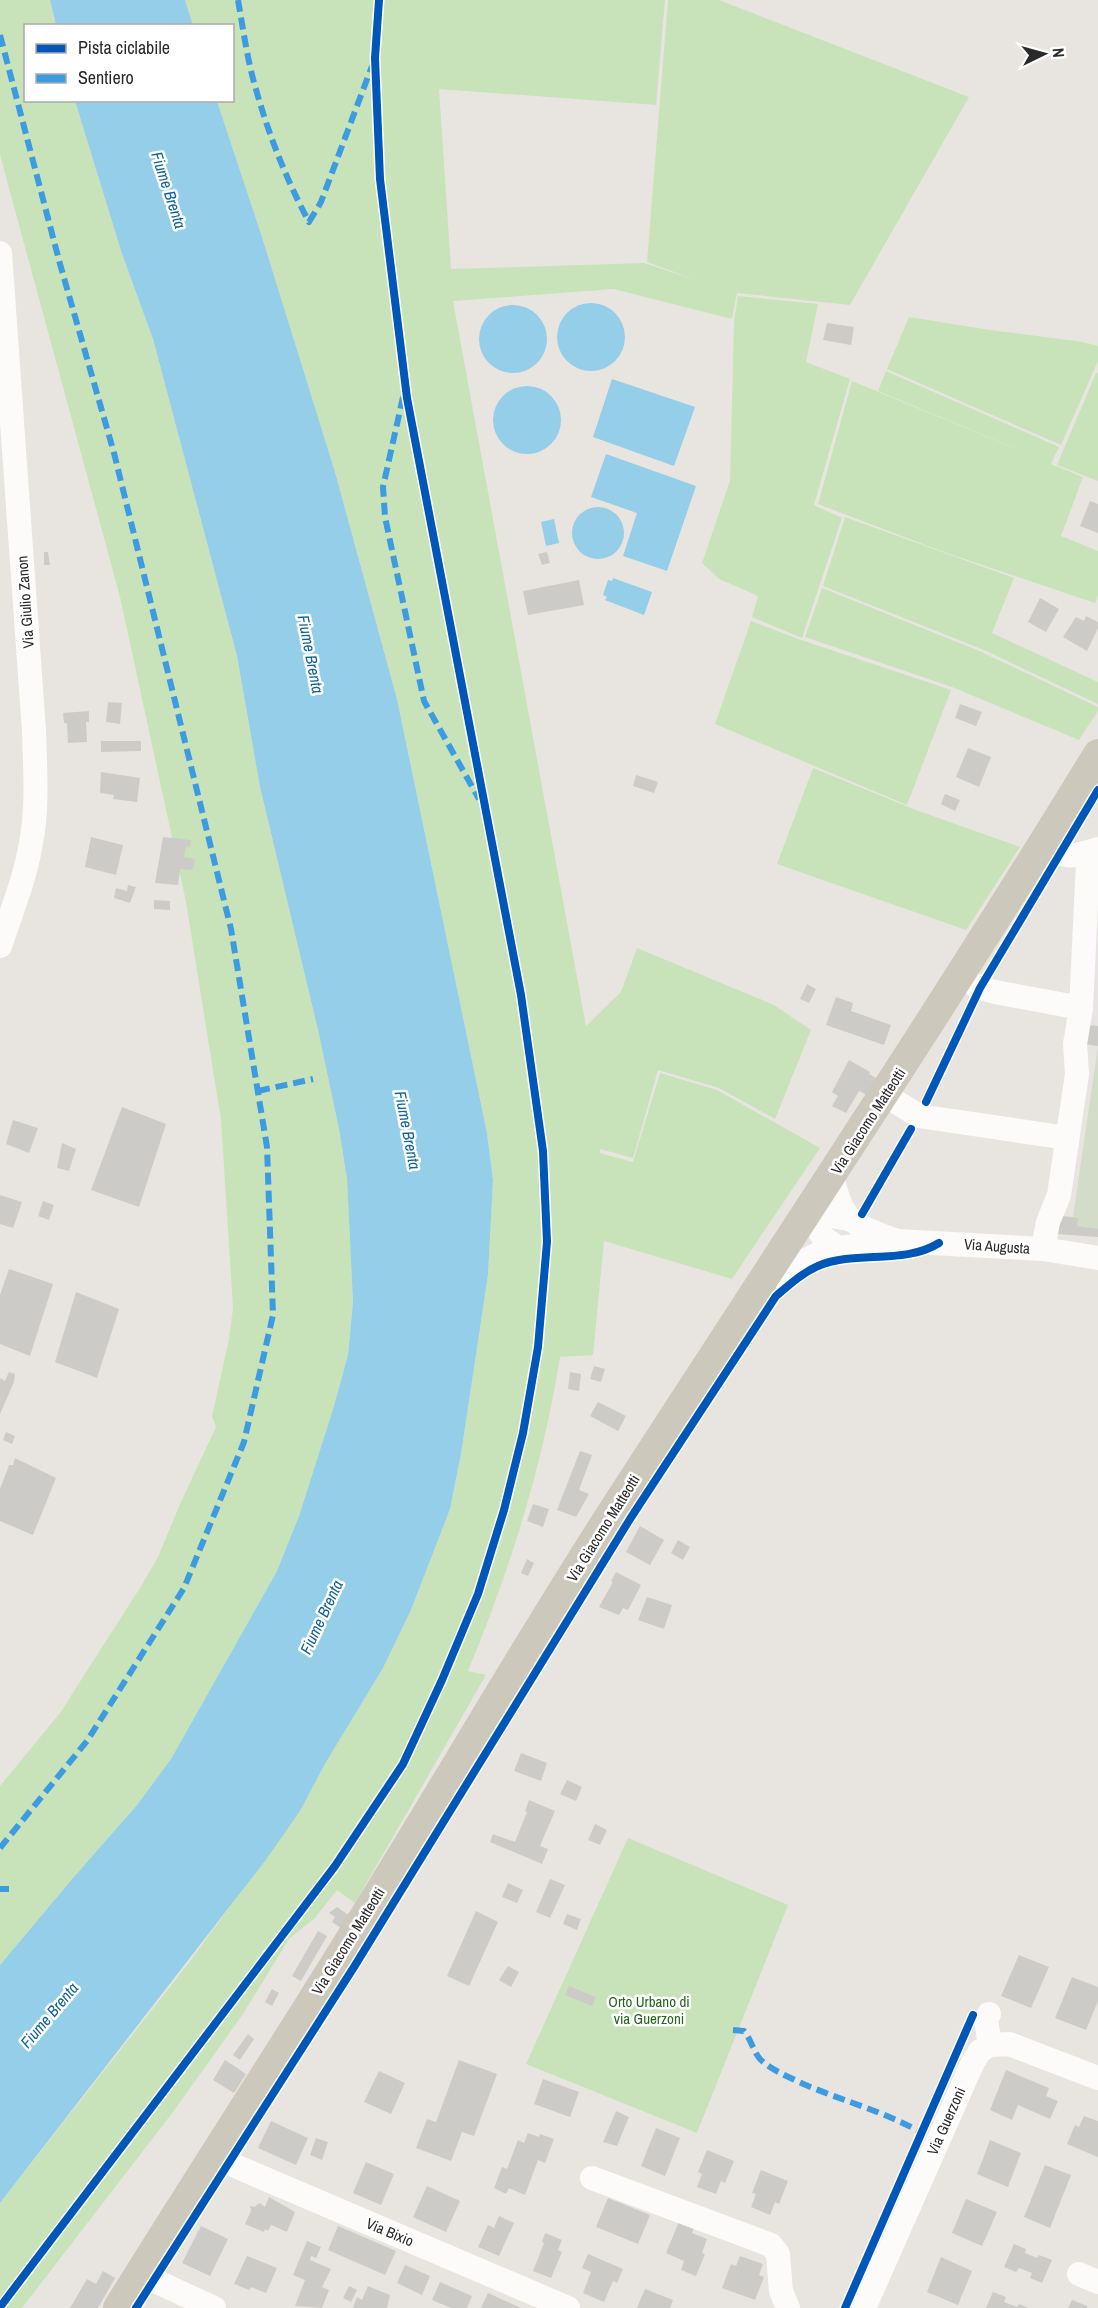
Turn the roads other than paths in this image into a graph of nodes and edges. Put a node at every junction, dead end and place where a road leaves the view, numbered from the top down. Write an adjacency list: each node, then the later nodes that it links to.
1 (0, 253): 2 (street, Via Giulio Zanon)
2 (4, 379): 6 (street, Via Giulio Zanon)
3 (1098, 754): 4 (main road, Via Giacomo Matteotti)
4 (1043, 844): 5 (street); 7 (main road, Via Giacomo Matteotti)
5 (1091, 851): 8 (street)
6 (0, 946)
7 (960, 976): 8 (street); 9 (main road, Via Giacomo Matteotti)
8 (1081, 1008): 10 (street)
9 (885, 1095): 10 (street); 11 (main road, Via Giacomo Matteotti)
10 (1067, 1138): 16 (street)
11 (832, 1176): 12 (main road, Via Giacomo Matteotti); 13 (street)
12 (807, 1214): 13 (street, Via Augusta); 15 (street); 18 (main road, Via Giacomo Matteotti)
13 (848, 1219): 14 (street, Via Augusta)
14 (896, 1240): 15 (street, Via Augusta); 16 (street, Via Augusta)
15 (838, 1248): 18 (street, Via Augusta)
16 (1043, 1249): 17 (street, Via Augusta)
17 (1098, 1258)
18 (764, 1281): 22 (main road, Via Giacomo Matteotti)
19 (989, 2014): 20 (street)
20 (990, 2045): 21 (street); 29 (street, Via Guerzoni)
21 (1098, 2078)
22 (213, 2153): 24 (main road, Via Giacomo Matteotti); 27 (street, Via Bixio)
23 (592, 2178): 28 (street)
24 (140, 2272): 25 (main road, Via Giacomo Matteotti); 26 (street)
25 (118, 2308)
26 (214, 2308)
27 (568, 2308)
28 (788, 2308)
29 (864, 2308)

